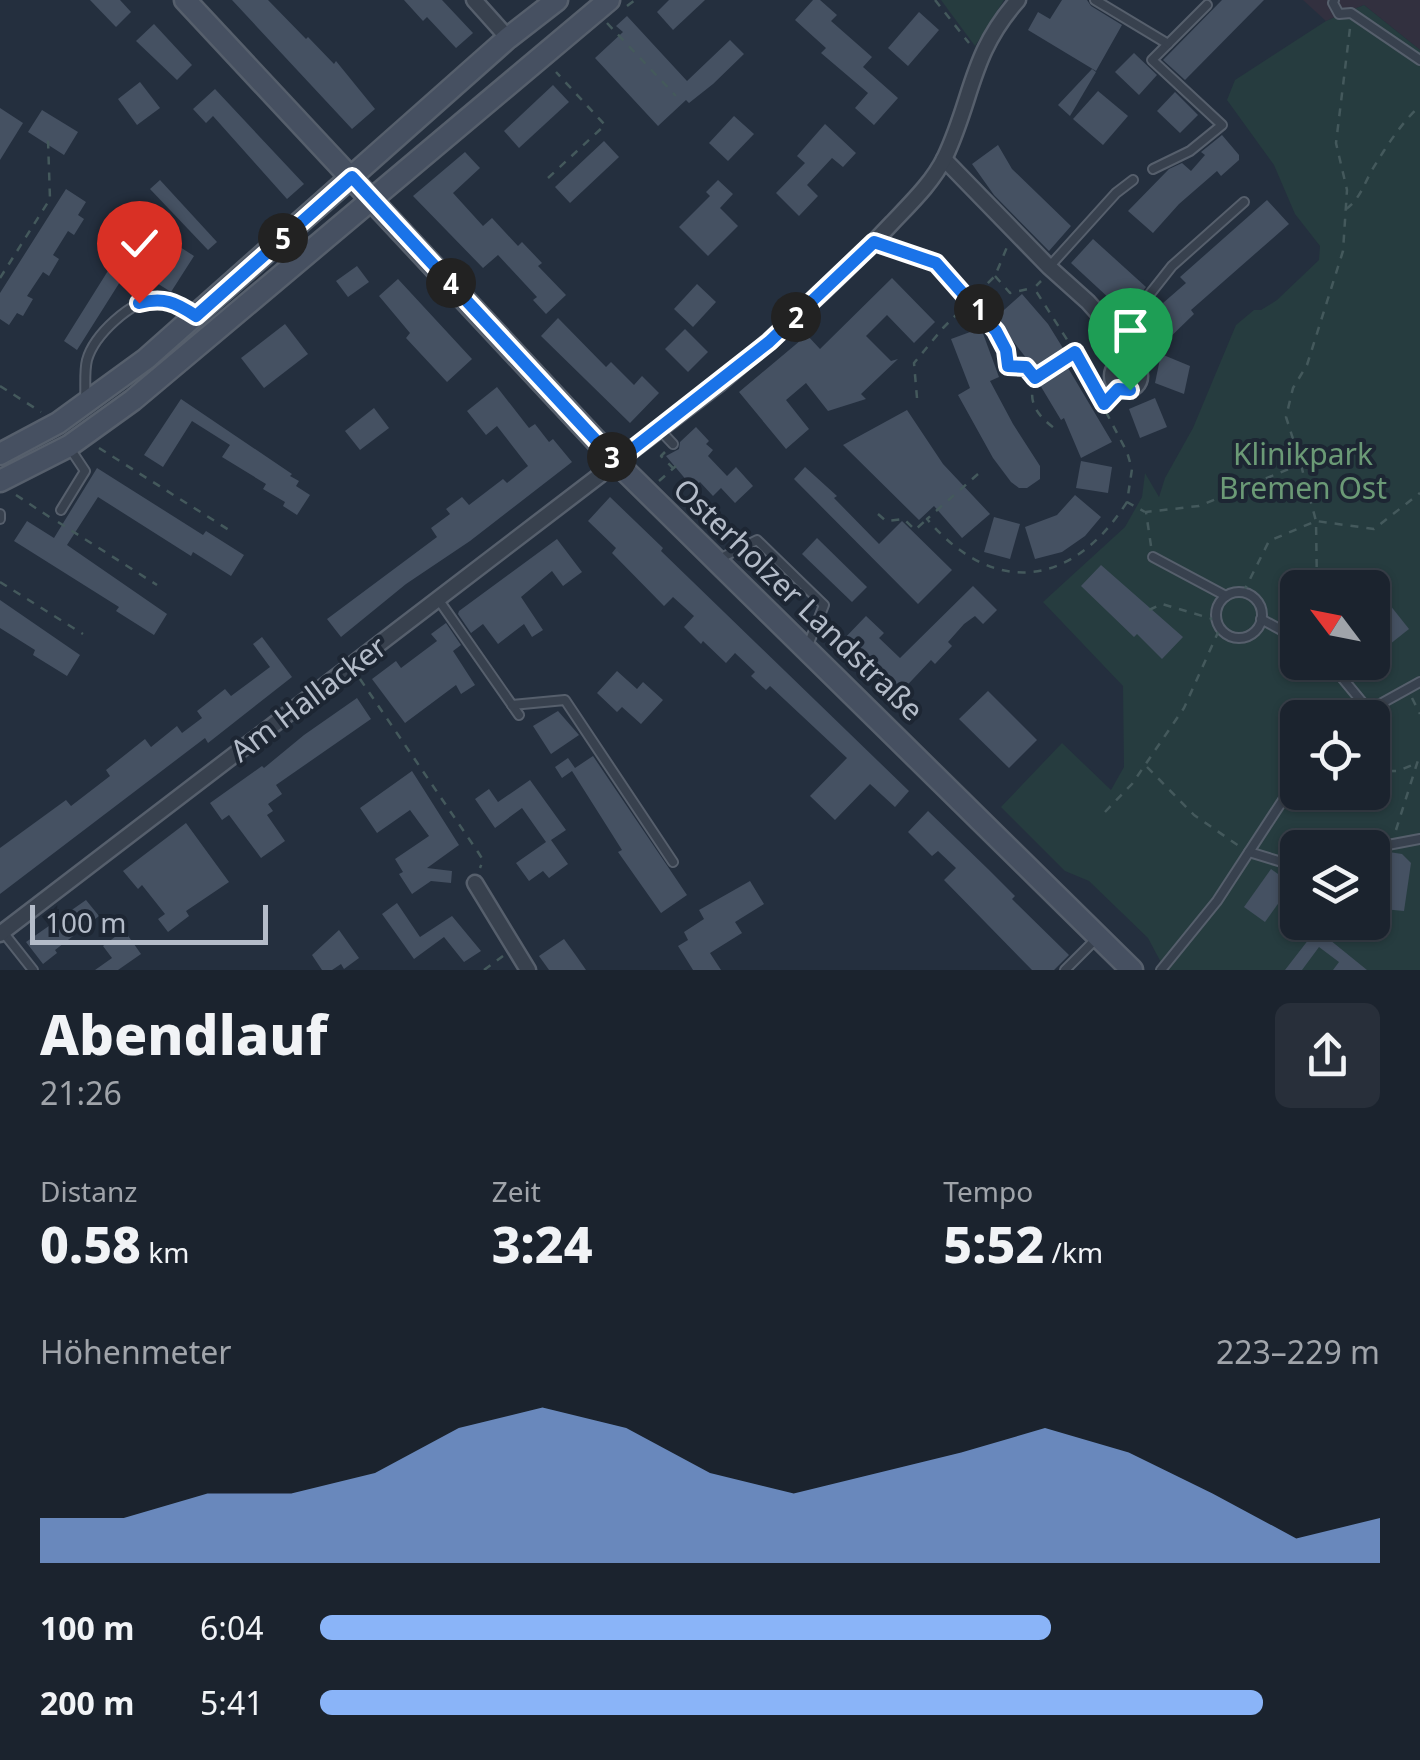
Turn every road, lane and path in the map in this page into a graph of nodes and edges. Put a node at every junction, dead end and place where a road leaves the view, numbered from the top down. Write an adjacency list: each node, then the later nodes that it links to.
1 (185, 0): 22 (main road, Osterholzer Landstraße)
2 (474, 0): 12 (street)
3 (557, 0): 12 (main road)
4 (936, 0): 15 (path)
5 (1018, 0): 15 (street, Am Hallacker)
6 (1095, 0): 13 (lane)
7 (1334, 0): 11 (lane)
8 (1357, 2): 11 (lane)
9 (1207, 5): 13 (lane)
10 (602, 6): 14 (main road); 17 (path)
11 (1352, 13): 16 (lane); 27 (path)
12 (508, 38): 22 (main road)
13 (1168, 44): 21 (lane)
14 (541, 56): 23 (path); 25 (main road)
15 (980, 56): 20 (street, Am Hallacker)
16 (1420, 60)
17 (676, 96)
18 (1420, 106): 27 (path)
19 (48, 140): 32 (path)
20 (944, 159): 28 (street); 29 (street, Am Hallacker)
21 (1153, 168)
22 (352, 177): 25 (main road, Osterholzer Landstraße); 35 (main road)
23 (548, 178)
24 (1133, 180): 30 (lane)
25 (372, 199): 49 (main road); 52 (main road, Osterholzer Landstraße)
26 (1244, 202): 36 (lane)
27 (1346, 209): 53 (path)
28 (1013, 231): 30 (street); 31 (path)
29 (874, 242): 34 (path); 46 (street, Am Hallacker)
30 (1050, 268): 33 (path); 36 (street)
31 (996, 276): 33 (path); 34 (path)
32 (0, 277)
33 (1034, 288): 37 (path)
34 (970, 300): 39 (path); 42 (path)
35 (196, 316): 44 (main road); 44 (lane)
36 (1116, 332): 38 (street)
37 (1075, 352): 39 (path); 43 (path)
38 (1124, 362): 41 (street); 41 (street)
39 (1035, 378): 47 (path)
40 (0, 386): 45 (path)
41 (1118, 389): 43 (path)
42 (917, 398)
43 (1104, 404): 58 (path)
44 (84, 405): 45 (main road)
45 (58, 423): 51 (main road)
46 (659, 429): 48 (lane); 52 (street, Am Hallacker)
47 (1058, 431)
48 (673, 444): 56 (path)
49 (69, 446): 55 (main road); 59 (lane)
50 (98, 448): 64 (path)
51 (0, 454)
52 (616, 462): 56 (main road, Osterholzer Landstraße); 72 (street, Am Hallacker)
53 (1301, 464): 60 (path); 63 (path)
54 (978, 474): 62 (path)
55 (7, 488): 69 (path)
56 (646, 491): 66 (main road, Osterholzer Landstraße)
57 (1420, 493): 63 (path)
58 (1127, 502): 60 (path); 62 (path)
59 (61, 510)
60 (1146, 512): 65 (path)
61 (878, 514): 62 (path)
62 (928, 519)
63 (1316, 521): 67 (path); 70 (path)
64 (229, 530)
65 (1153, 557): 71 (lane)
66 (717, 560): 78 (main road, Osterholzer Landstraße); 78 (lane)
67 (1317, 570)
68 (0, 582): 77 (path)
69 (157, 585)
70 (1243, 593): 71 (lane); 74 (lane)
71 (1226, 596): 75 (lane)
72 (438, 599): 79 (street, Am Hallacker); 85 (lane)
73 (1149, 610): 75 (path)
74 (1261, 619): 75 (lane); 76 (lane)
75 (1218, 624): 90 (path)
76 (1280, 629)
77 (83, 634)
78 (806, 648): 101 (main road, Osterholzer Landstraße)
79 (350, 666): 99 (path); 100 (street, Am Hallacker)
80 (1344, 680): 83 (lane)
81 (1420, 682): 82 (lane)
82 (1408, 690): 84 (lane); 86 (path)
83 (1360, 700)
84 (1385, 700)
85 (512, 705): 87 (lane); 98 (lane)
86 (1420, 714)
87 (519, 715)
88 (1420, 754): 89 (path)
89 (1418, 762): 91 (path); 95 (path)
90 (1146, 766): 93 (path); 96 (path)
91 (1390, 771)
92 (1280, 804): 96 (lane)
93 (1105, 812)
94 (1420, 839): 95 (lane)
95 (1390, 846)
96 (1248, 852): 97 (lane); 108 (lane)
97 (1280, 860)
98 (673, 862)
99 (475, 883): 102 (street)
100 (2, 933): 103 (lane)
101 (1099, 936): 106 (lane); 107 (main road, Osterholzer Landstraße)
102 (513, 948): 104 (path); 105 (street)
103 (33, 970)
104 (484, 970)
105 (528, 970)
106 (1065, 970)
107 (1132, 970)
108 (1161, 970)

